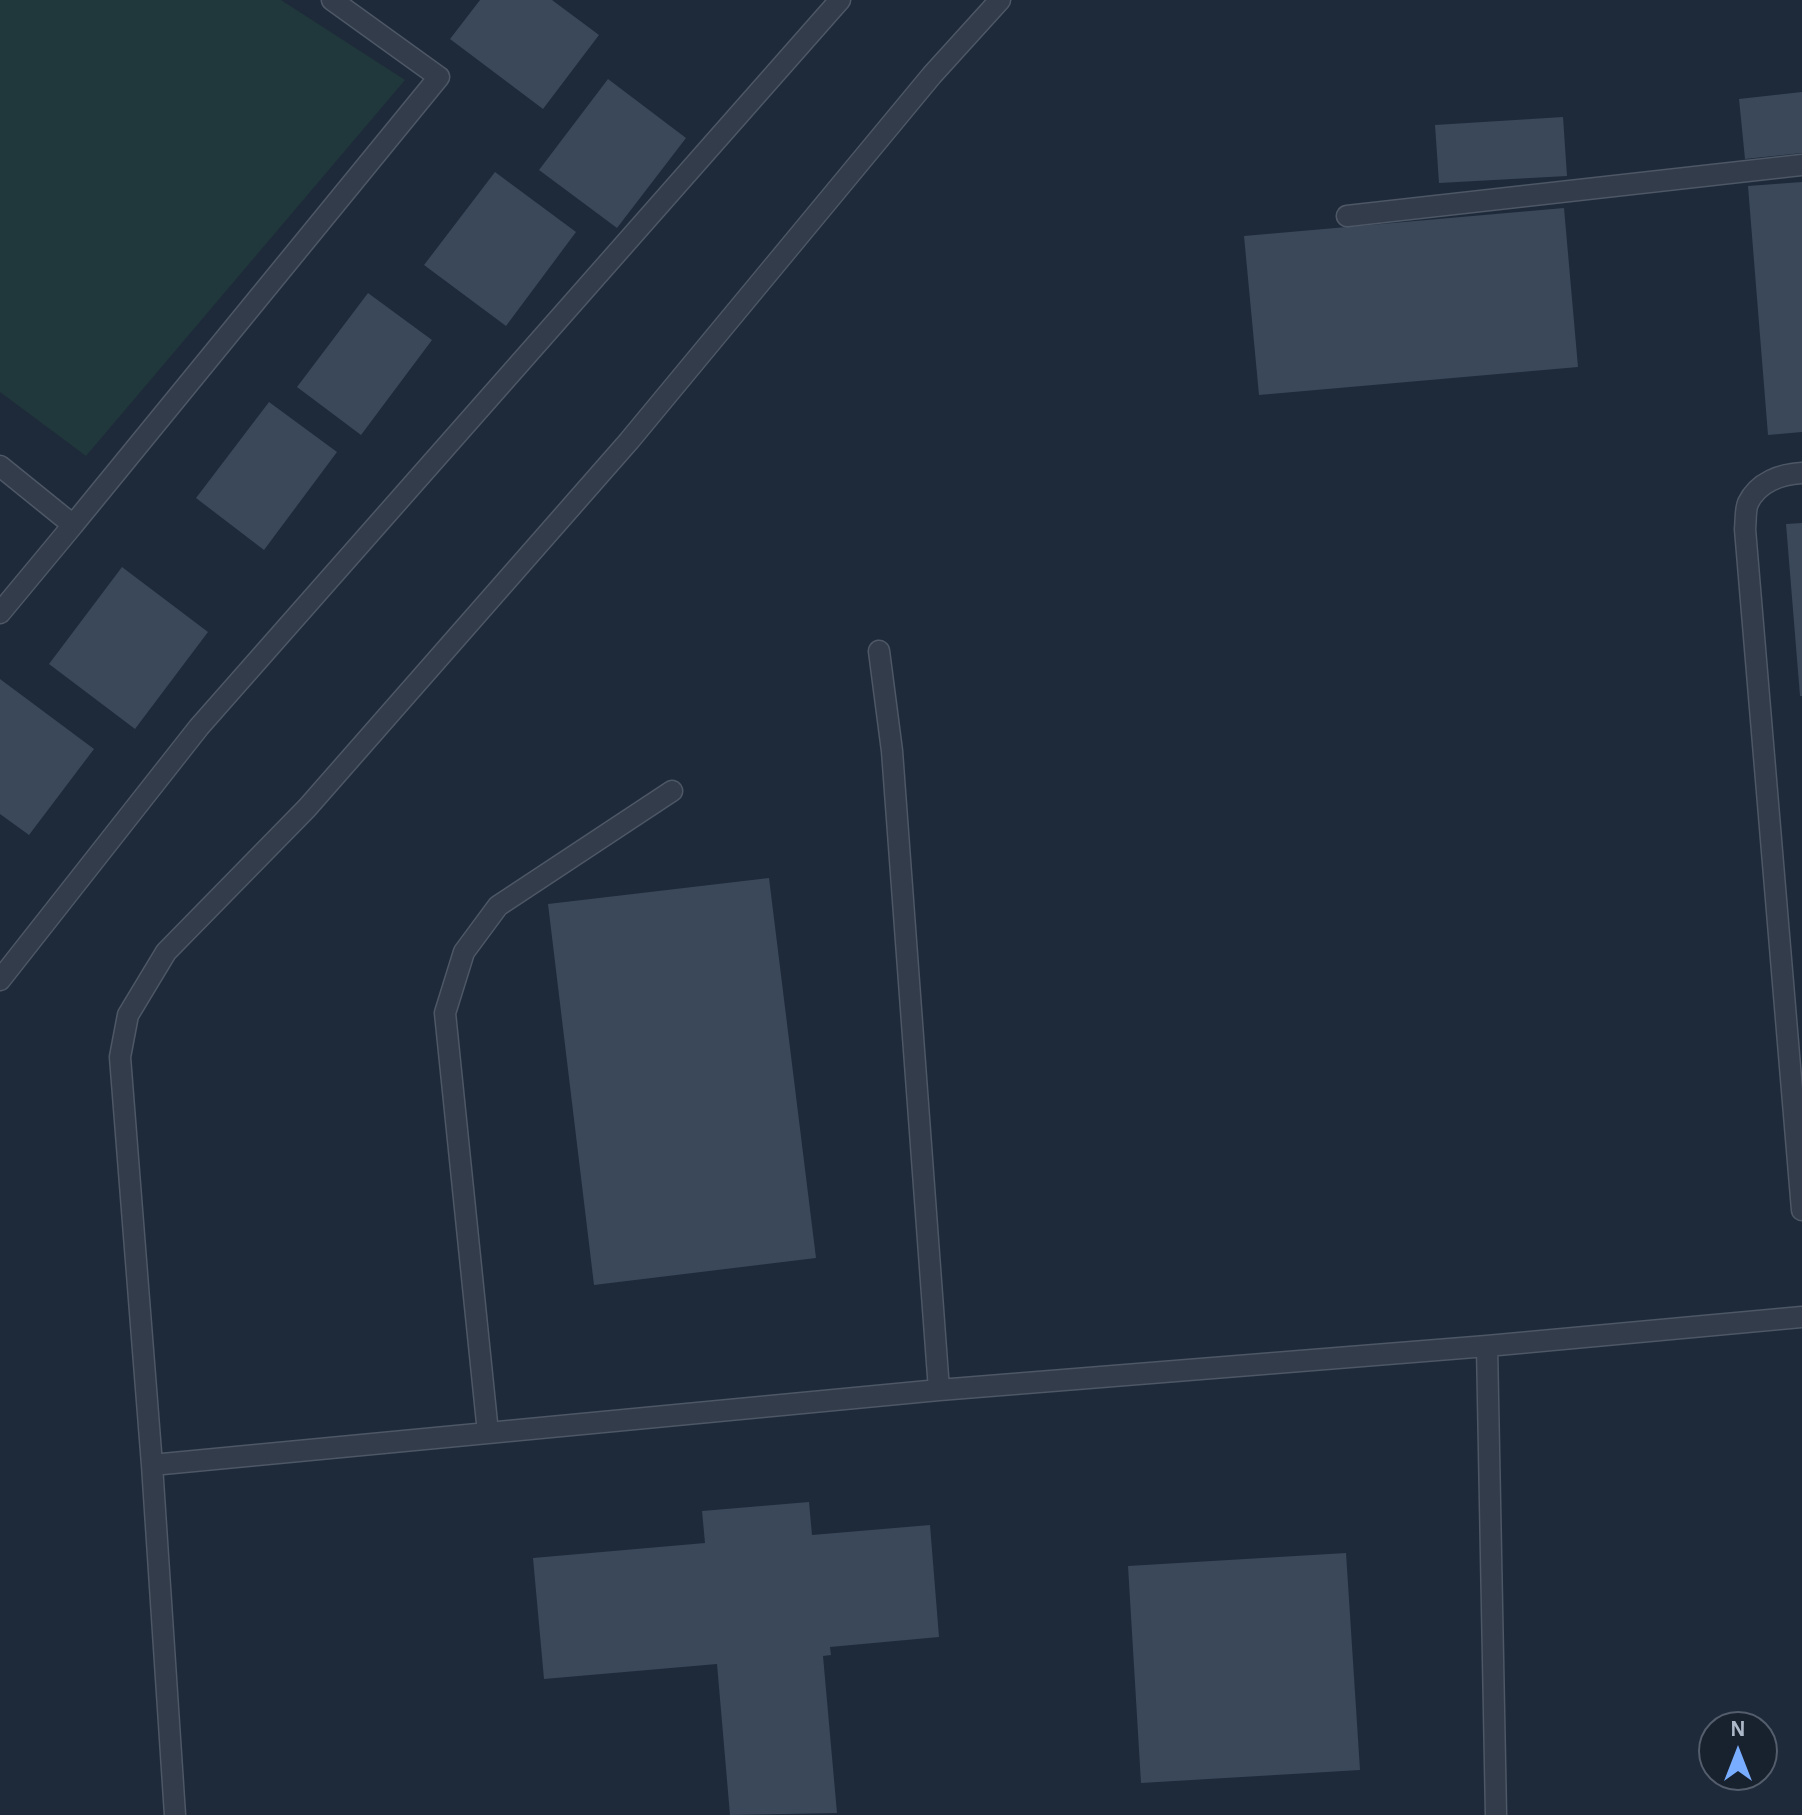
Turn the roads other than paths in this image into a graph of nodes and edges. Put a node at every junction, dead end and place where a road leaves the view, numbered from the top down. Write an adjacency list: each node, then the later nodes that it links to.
1 (332, 0): 8 (lane)
2 (840, 0): 12 (lane)
3 (1000, 0): 18 (lane)
4 (1802, 165): 5 (lane)
5 (1347, 216)
6 (0, 466): 8 (lane)
7 (1802, 473): 13 (lane)
8 (73, 525): 9 (lane)
9 (0, 613)
10 (879, 651): 16 (lane)
11 (672, 791): 17 (lane)
12 (0, 980)
13 (1802, 1210)
14 (1802, 1317): 15 (lane)
15 (1487, 1346): 16 (lane); 20 (lane)
16 (939, 1390): 17 (lane)
17 (488, 1433): 18 (lane)
18 (152, 1465): 19 (lane)
19 (175, 1815)
20 (1496, 1815)

